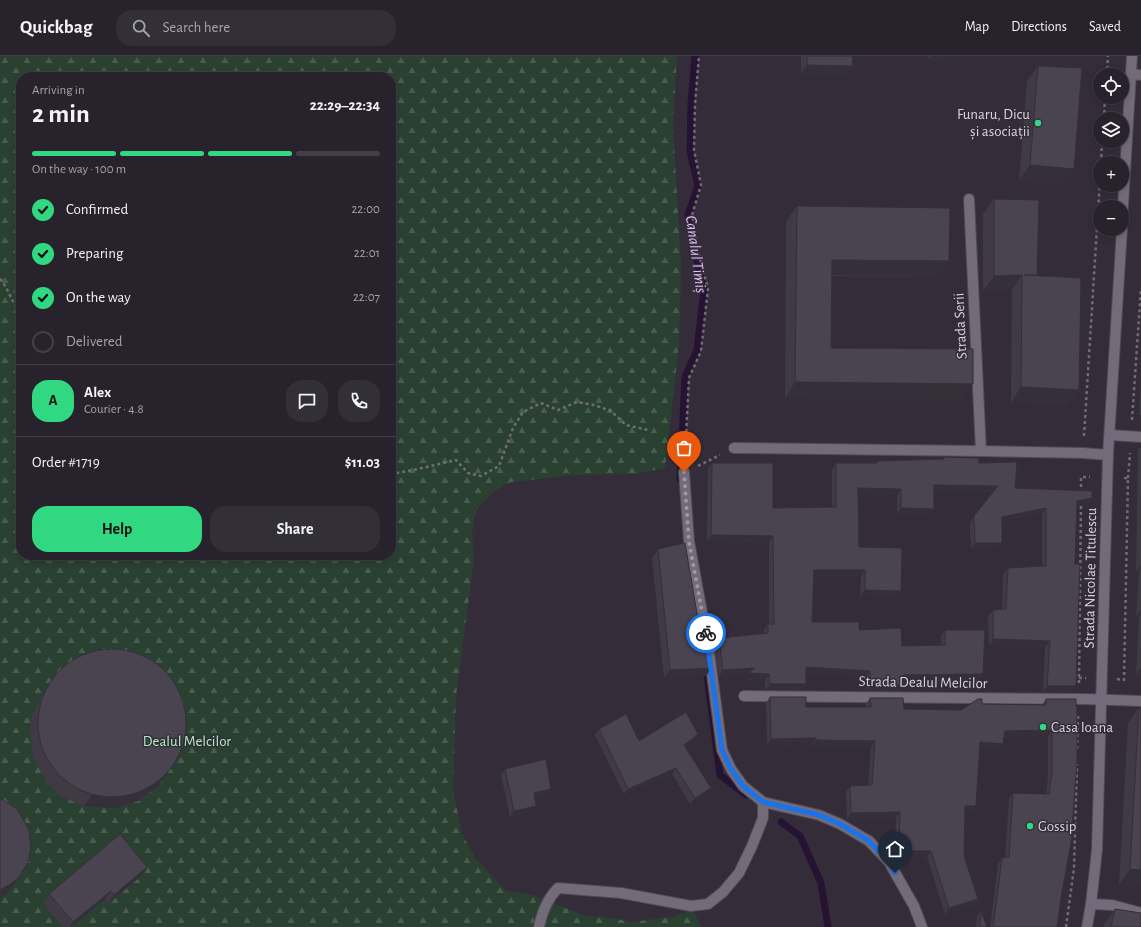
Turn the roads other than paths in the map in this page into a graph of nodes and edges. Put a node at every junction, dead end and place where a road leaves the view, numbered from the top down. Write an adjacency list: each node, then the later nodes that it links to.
1 (1132, 56): 2 (street)
2 (1136, 74): 4 (street)
3 (969, 199): 9 (street, Strada Serii)
4 (1124, 200)
5 (1122, 236): 6 (street, Strada Nicolae Titulescu)
6 (1110, 435): 7 (street); 10 (street, Strada Nicolae Titulescu)
7 (1136, 436)
8 (734, 448): 9 (street)
9 (981, 451): 10 (street)
10 (1108, 455): 13 (street, Strada Nicolae Titulescu)
11 (684, 472): 15 (street)
12 (744, 696): 13 (street, Strada Dealul Melcilor)
13 (1102, 700): 14 (street, Strada Dealul Melcilor); 16 (street, Strada Nicolae Titulescu)
14 (1141, 701)
15 (763, 802): 18 (street); 19 (street)
16 (1091, 904): 17 (street); 20 (street, Strada Nicolae Titulescu)
17 (1141, 913)
18 (539, 927)
19 (922, 927)
20 (1087, 927)

